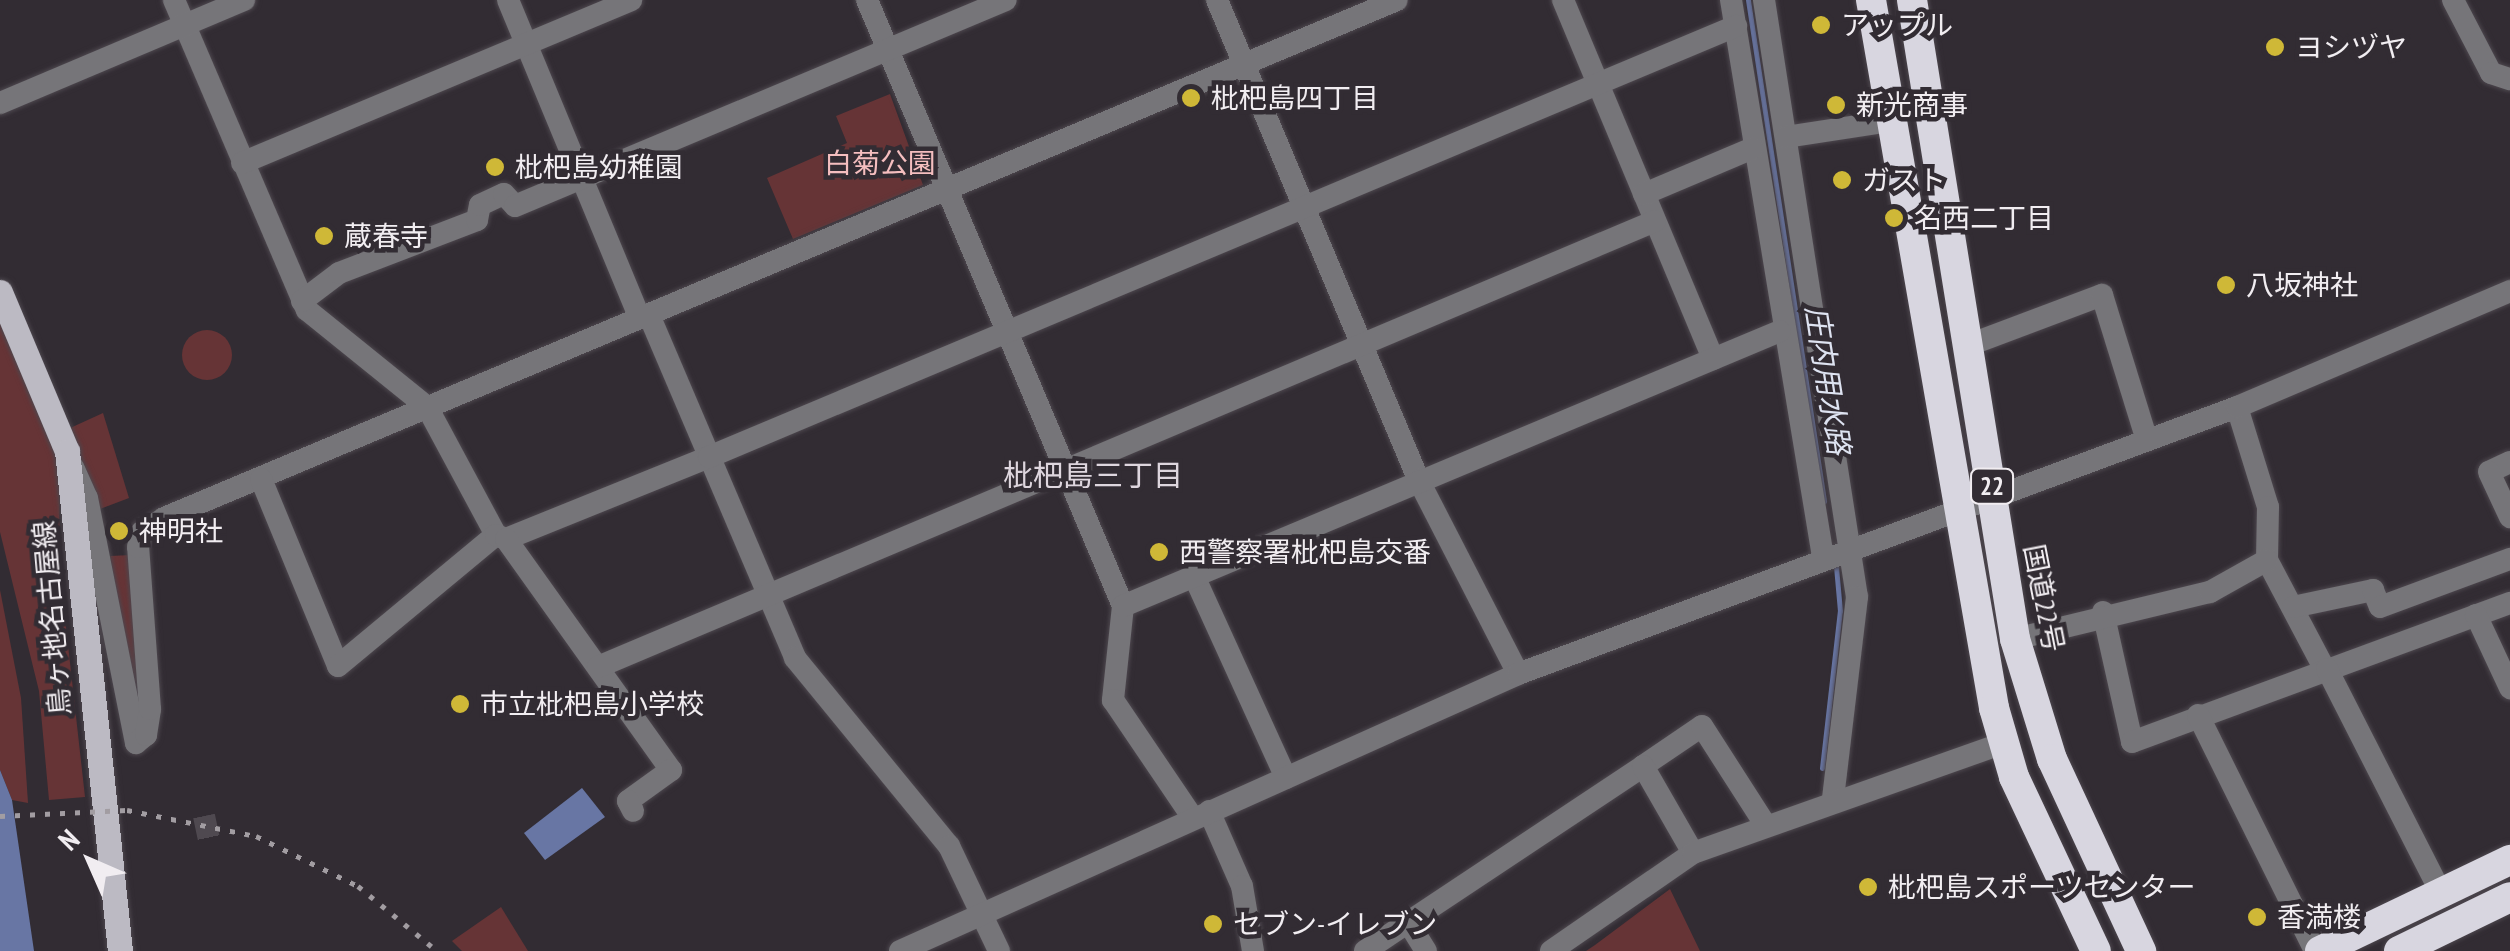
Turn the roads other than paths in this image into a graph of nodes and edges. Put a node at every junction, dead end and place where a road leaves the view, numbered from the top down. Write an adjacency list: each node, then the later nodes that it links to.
1 (174, 0): 15 (street)
2 (244, 0): 15 (street)
3 (508, 0): 17 (street)
4 (631, 0): 17 (street)
5 (867, 0): 18 (street)
6 (1006, 0): 18 (street)
7 (1216, 0): 19 (street)
8 (1397, 0): 19 (street)
9 (1563, 0): 21 (street)
10 (1730, 0): 16 (street)
11 (1764, 0): 24 (street)
12 (1871, 0): 23 (highway, 22)
13 (1912, 0): 39 (highway, 国道22号 / 22)
14 (2453, 0): 20 (street)
15 (184, 25): 22 (street); 26 (street)
16 (1736, 26): 21 (street); 25 (street)
17 (526, 44): 26 (street); 27 (street)
18 (888, 50): 27 (street); 28 (street)
19 (1244, 65): 28 (street); 30 (street)
20 (2510, 79)
21 (1598, 84): 29 (street); 30 (street)
22 (0, 103)
23 (1890, 121): 24 (street); 51 (highway, 22)
24 (1786, 137): 54 (street)
25 (1753, 148): 29 (street); 37 (street)
26 (242, 164): 34 (street)
27 (581, 178): 34 (street); 35 (street)
28 (946, 190): 35 (street); 36 (street)
29 (1644, 194): 31 (street)
30 (1304, 208): 36 (street); 38 (street)
31 (1655, 221): 38 (street); 40 (street)
32 (0, 292): 44 (main road, 鳥ヶ地名古屋線)
33 (2510, 292): 42 (street)
34 (302, 301): 41 (street)
35 (644, 316): 41 (street); 45 (street)
36 (1006, 331): 45 (street); 47 (street)
37 (1780, 331): 40 (street); 54 (street)
38 (1362, 344): 47 (street); 49 (street)
39 (1969, 345): 43 (street); 50 (highway, 国道22号 / 22)
40 (1712, 359): 49 (street)
41 (427, 407): 48 (street); 53 (street)
42 (2236, 408): 43 (street); 56 (street)
43 (2147, 440): 50 (street)
44 (66, 451): 48 (street); 83 (main road, 鳥ヶ地名古屋線)
45 (709, 456): 53 (street); 58 (street)
46 (2510, 462): 52 (street)
47 (1065, 470): 58 (street); 60 (street)
48 (261, 479): 53 (street)
49 (1420, 481): 57 (street); 67 (street)
50 (1994, 494): 51 (street); 64 (highway, 国道22号 / 22)
51 (1954, 510): 54 (street); 70 (highway, 22)
52 (2510, 517)
53 (501, 537): 65 (street)
54 (1836, 553): 67 (street); 73 (street)
55 (2510, 559): 61 (street)
56 (2267, 560): 61 (street); 62 (street)
57 (1194, 576): 60 (street); 72 (street)
58 (769, 594): 65 (street); 81 (street)
59 (2510, 603): 63 (street)
60 (1123, 606): 75 (street)
61 (2292, 607): 66 (street)
62 (2102, 612): 64 (street); 69 (street)
63 (2476, 615): 66 (street); 68 (street)
64 (2015, 638): 91 (highway, 国道22号 / 22)
65 (598, 667): 74 (street)
66 (2326, 669): 69 (street); 79 (street)
67 (1518, 674): 72 (street)
68 (2510, 688)
69 (2198, 715): 92 (street)
70 (2004, 743): 73 (street); 90 (highway, 22)
71 (1643, 766): 76 (street); 77 (street); 82 (street)
72 (1286, 778): 75 (street)
73 (1834, 797): 76 (street)
74 (632, 811)
75 (1201, 815): 81 (street); 86 (street)
76 (1765, 824): 77 (street)
77 (1693, 853): 89 (street)
78 (2510, 860): 79 (highway)
79 (2442, 893): 92 (highway)
80 (2510, 897): 93 (highway)
81 (983, 914): 84 (street); 85 (street)
82 (1411, 926): 87 (street); 88 (street)
83 (120, 951)
84 (900, 951)
85 (1000, 951)
86 (1252, 951)
87 (1365, 951)
88 (1426, 951)
89 (1551, 951)
90 (2096, 951)
91 (2141, 951)
92 (2318, 951)
93 (2398, 951)

